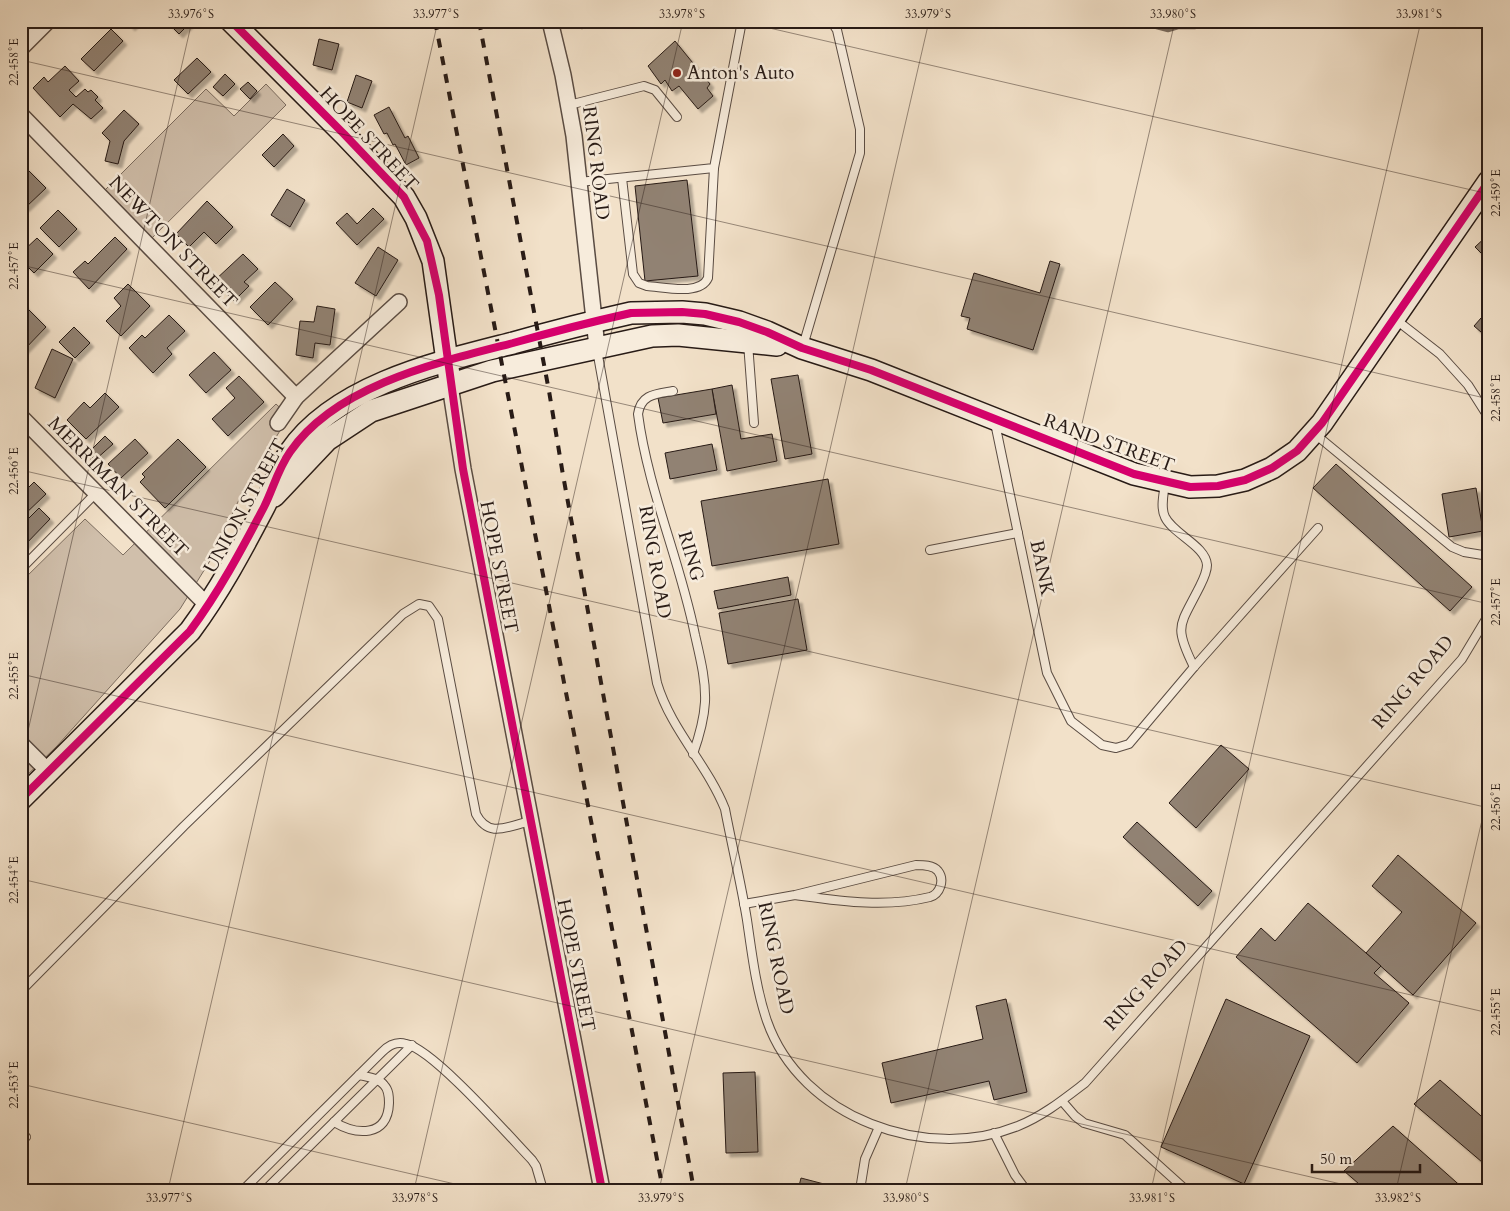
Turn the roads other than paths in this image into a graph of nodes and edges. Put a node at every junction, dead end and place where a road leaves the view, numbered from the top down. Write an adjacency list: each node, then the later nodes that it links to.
1 (48, 21): 6 (street)
2 (231, 21): 20 (street, HOPE STREET)
3 (550, 21): 7 (street, RING ROAD)
4 (742, 21): 10 (lane)
5 (831, 21): 19 (lane)
6 (21, 48)
7 (569, 105): 9 (lane); 13 (street, RING ROAD)
8 (21, 115): 23 (street, NEWTON STREET)
9 (677, 117)
10 (714, 168): 11 (lane); 11 (lane)
11 (622, 178): 13 (lane)
12 (1489, 181): 15 (street, RAND STREET)
13 (579, 182): 16 (street, RING ROAD)
14 (399, 302): 23 (street)
15 (1394, 318): 26 (lane); 29 (street, RAND STREET)
16 (592, 322): 18 (street, RING ROAD); 19 (street, RAND STREET); 20 (street, UNION STREET)
17 (748, 342): 18 (street, RAND STREET); 19 (street, RAND STREET); 28 (lane)
18 (596, 346): 21 (street, UNION STREET); 42 (lane, RING ROAD)
19 (802, 348): 25 (street, RAND STREET)
20 (447, 361): 21 (street, HOPE STREET); 32 (street, UNION STREET)
21 (450, 385): 32 (street, UNION STREET); 45 (street, HOPE STREET)
22 (673, 391): 42 (lane, RING)
23 (296, 397): 27 (street)
24 (21, 417): 31 (street, MERRIMAN STREET)
25 (994, 418): 30 (street, RAND STREET); 34 (lane, BANK)
26 (1489, 418)
27 (278, 423)
28 (754, 423)
29 (1313, 433): 30 (street, RAND STREET); 36 (lane)
30 (1165, 483): 40 (lane)
31 (96, 493): 37 (lane); 38 (street, MERRIMAN STREET)
32 (265, 505): 38 (street, UNION STREET)
33 (1318, 528): 40 (lane)
34 (1018, 533): 35 (lane); 40 (lane, BANK)
35 (930, 550)
36 (1489, 556)
37 (21, 569)
38 (208, 606): 43 (street, UNION STREET)
39 (1489, 614): 52 (lane, RING ROAD)
40 (1194, 667)
41 (21, 744): 43 (street)
42 (693, 754): 47 (lane, RING ROAD)
43 (49, 772): 44 (street, UNION STREET)
44 (21, 799)
45 (531, 821): 48 (lane); 61 (street, HOPE STREET)
46 (795, 895): 46 (lane); 47 (lane)
47 (744, 904): 54 (lane, RING ROAD)
48 (21, 991)
49 (412, 1045): 50 (lane); 51 (lane); 60 (lane)
50 (359, 1075): 51 (lane); 56 (lane)
51 (377, 1080): 53 (lane); 53 (lane)
52 (1062, 1101): 55 (lane, RING ROAD); 64 (lane)
53 (334, 1122): 57 (lane)
54 (879, 1127): 55 (lane, RING ROAD); 62 (lane)
55 (994, 1133): 63 (lane)
56 (299, 1134): 57 (lane); 58 (lane)
57 (310, 1146): 59 (lane)
58 (243, 1190)
59 (265, 1190)
60 (543, 1190)
61 (602, 1190)
62 (860, 1190)
63 (1026, 1190)
64 (1186, 1190)

